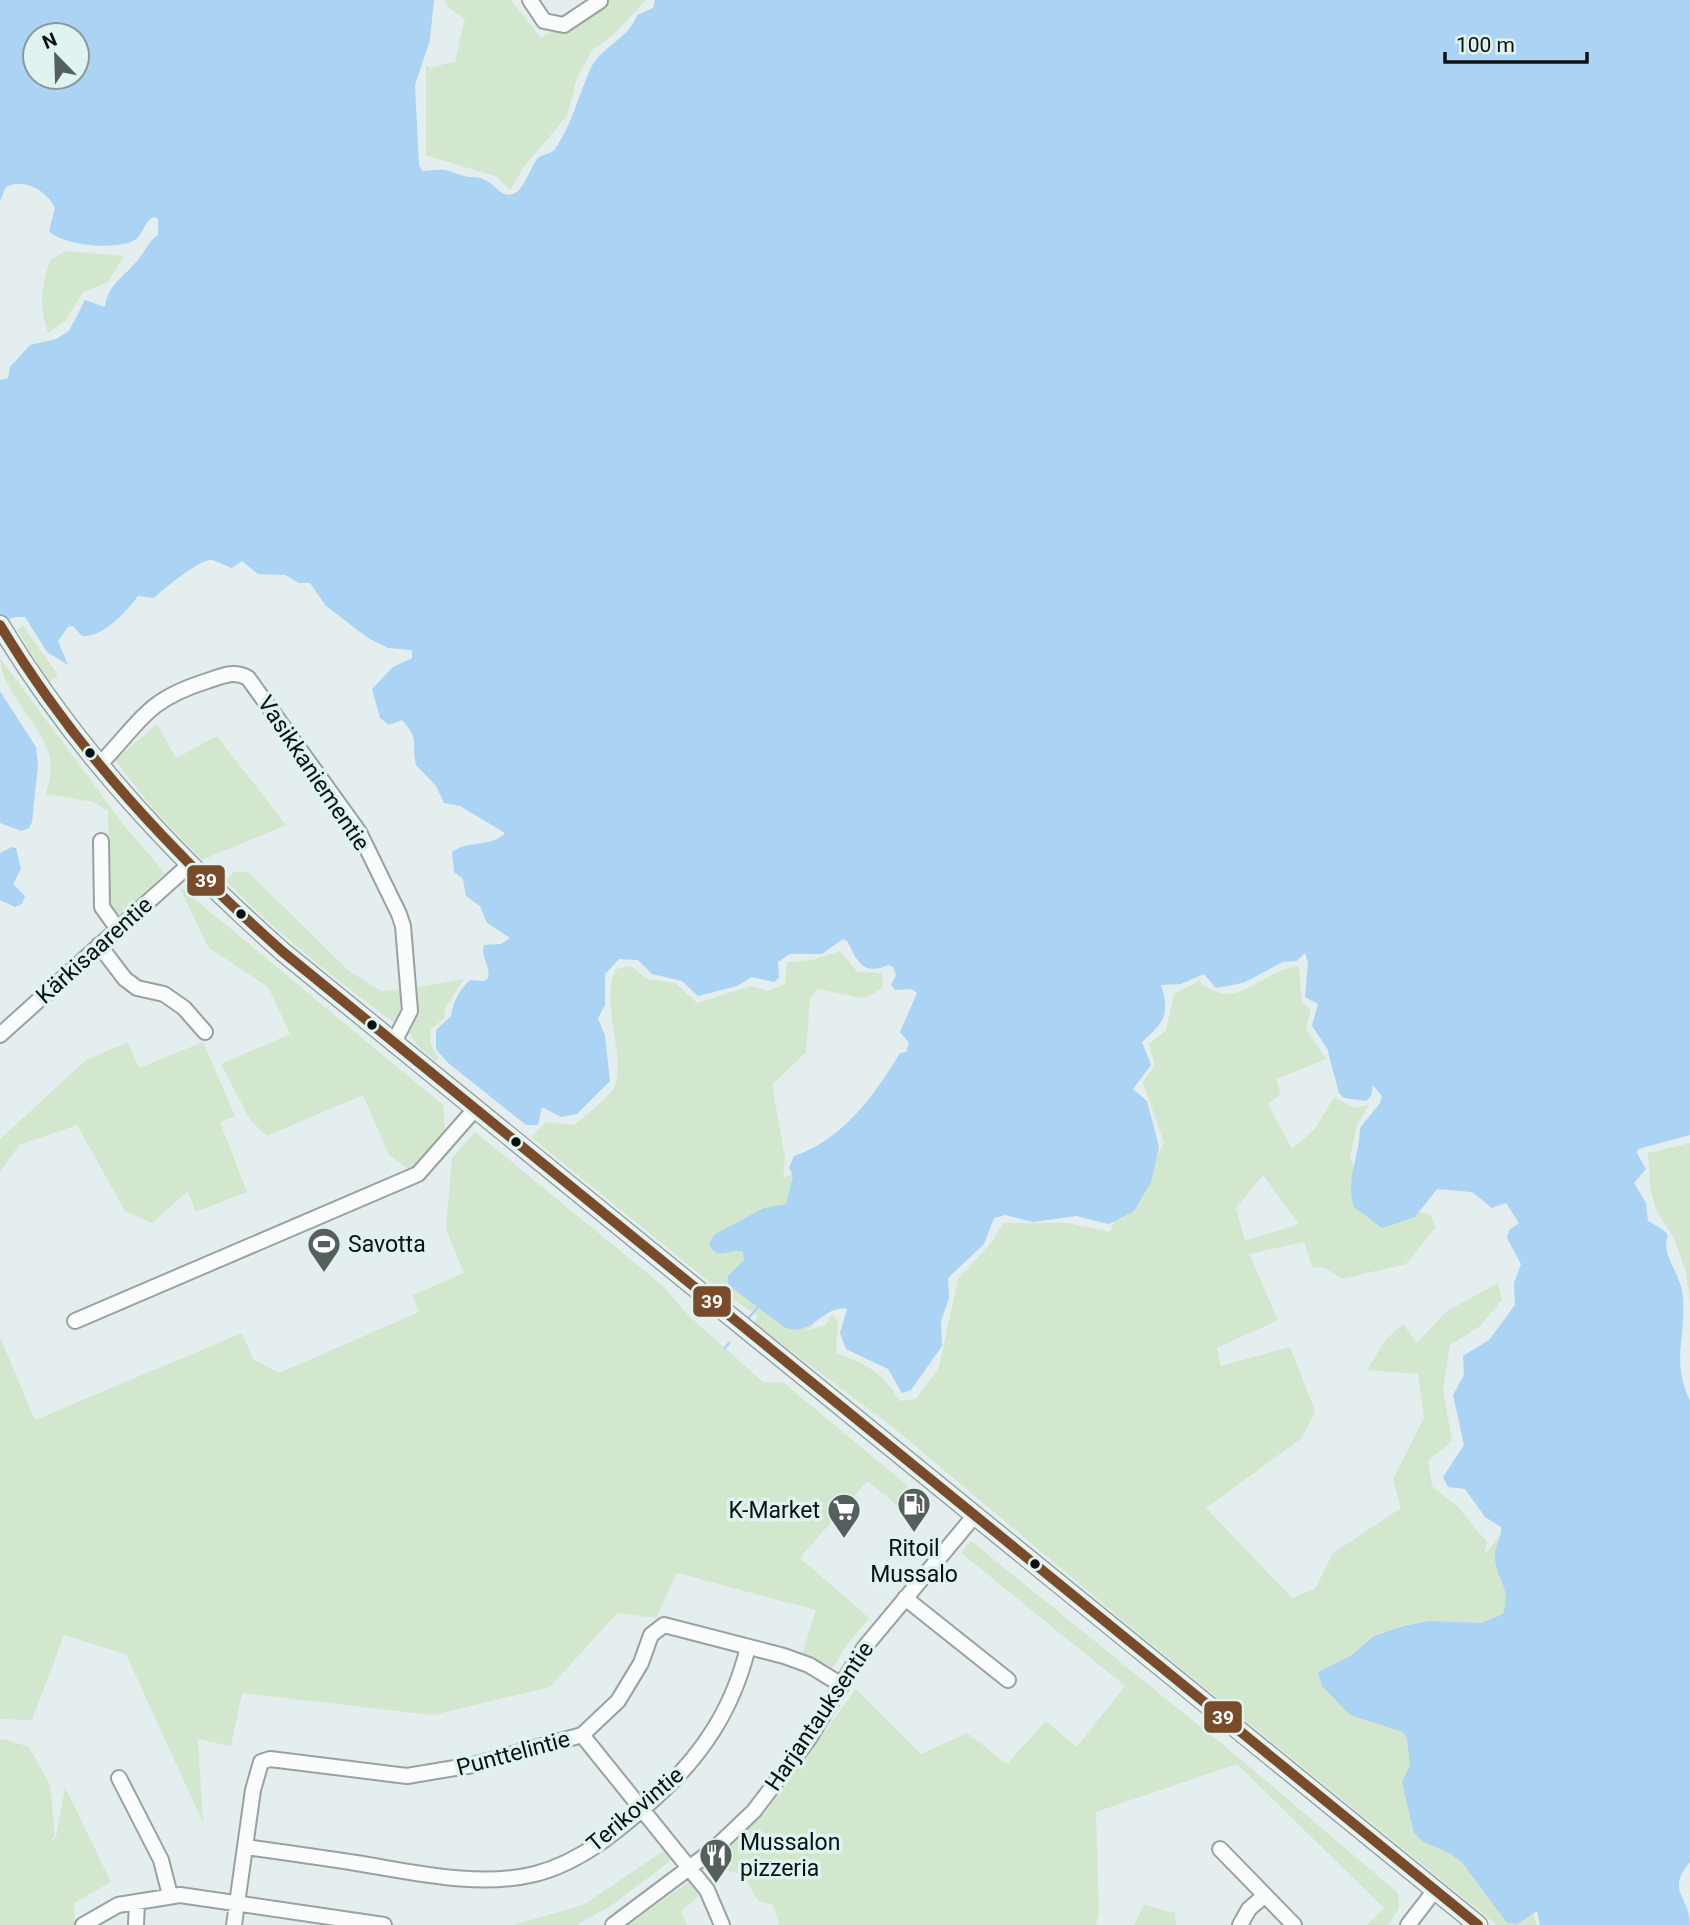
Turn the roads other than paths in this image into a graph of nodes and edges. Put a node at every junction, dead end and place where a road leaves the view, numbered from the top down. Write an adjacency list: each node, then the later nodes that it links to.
1 (530, 0): 2 (street)
2 (600, 1)
3 (3, 631): 4 (main road)
4 (99, 765): 6 (main road); 11 (street, Vasikkaniementie)
5 (102, 841): 7 (street)
6 (189, 865): 7 (street, Kärkisaarentie); 11 (main road)
7 (117, 928): 8 (street, Kärkisaarentie)
8 (99, 945): 9 (street); 10 (street, Kärkisaarentie)
9 (205, 1032)
10 (0, 1035)
11 (393, 1044): 12 (main road)
12 (475, 1109): 13 (street); 14 (main road)
13 (75, 1321)
14 (975, 1516): 15 (street, Harjantauksentie); 25 (main road)
15 (905, 1598): 17 (street); 18 (street, Harjantauksentie)
16 (748, 1647): 18 (street, Punttelintie); 19 (street, Punttelintie); 21 (street, Terikovintie)
17 (1008, 1679)
18 (840, 1684): 24 (street, Harjantauksentie)
19 (582, 1735): 21 (street); 22 (street, Punttelintie)
20 (118, 1778): 26 (street)
21 (641, 1810): 22 (street, Terikovintie); 24 (street)
22 (246, 1847): 29 (street, Punttelintie)
23 (1220, 1849): 27 (street)
24 (689, 1868): 35 (street, Harjantauksentie); 36 (street)
25 (1435, 1890): 39 (street); 40 (main road)
26 (170, 1895): 28 (street); 29 (street)
27 (1264, 1896): 37 (street); 38 (street)
28 (137, 1902): 31 (street); 32 (street)
29 (236, 1902): 30 (street); 33 (street, Punttelintie)
30 (333, 1921): 34 (street)
31 (83, 1925)
32 (136, 1925)
33 (234, 1925)
34 (383, 1925)
35 (613, 1925)
36 (722, 1925)
37 (1240, 1925)
38 (1294, 1925)
39 (1408, 1925)
40 (1478, 1925)

